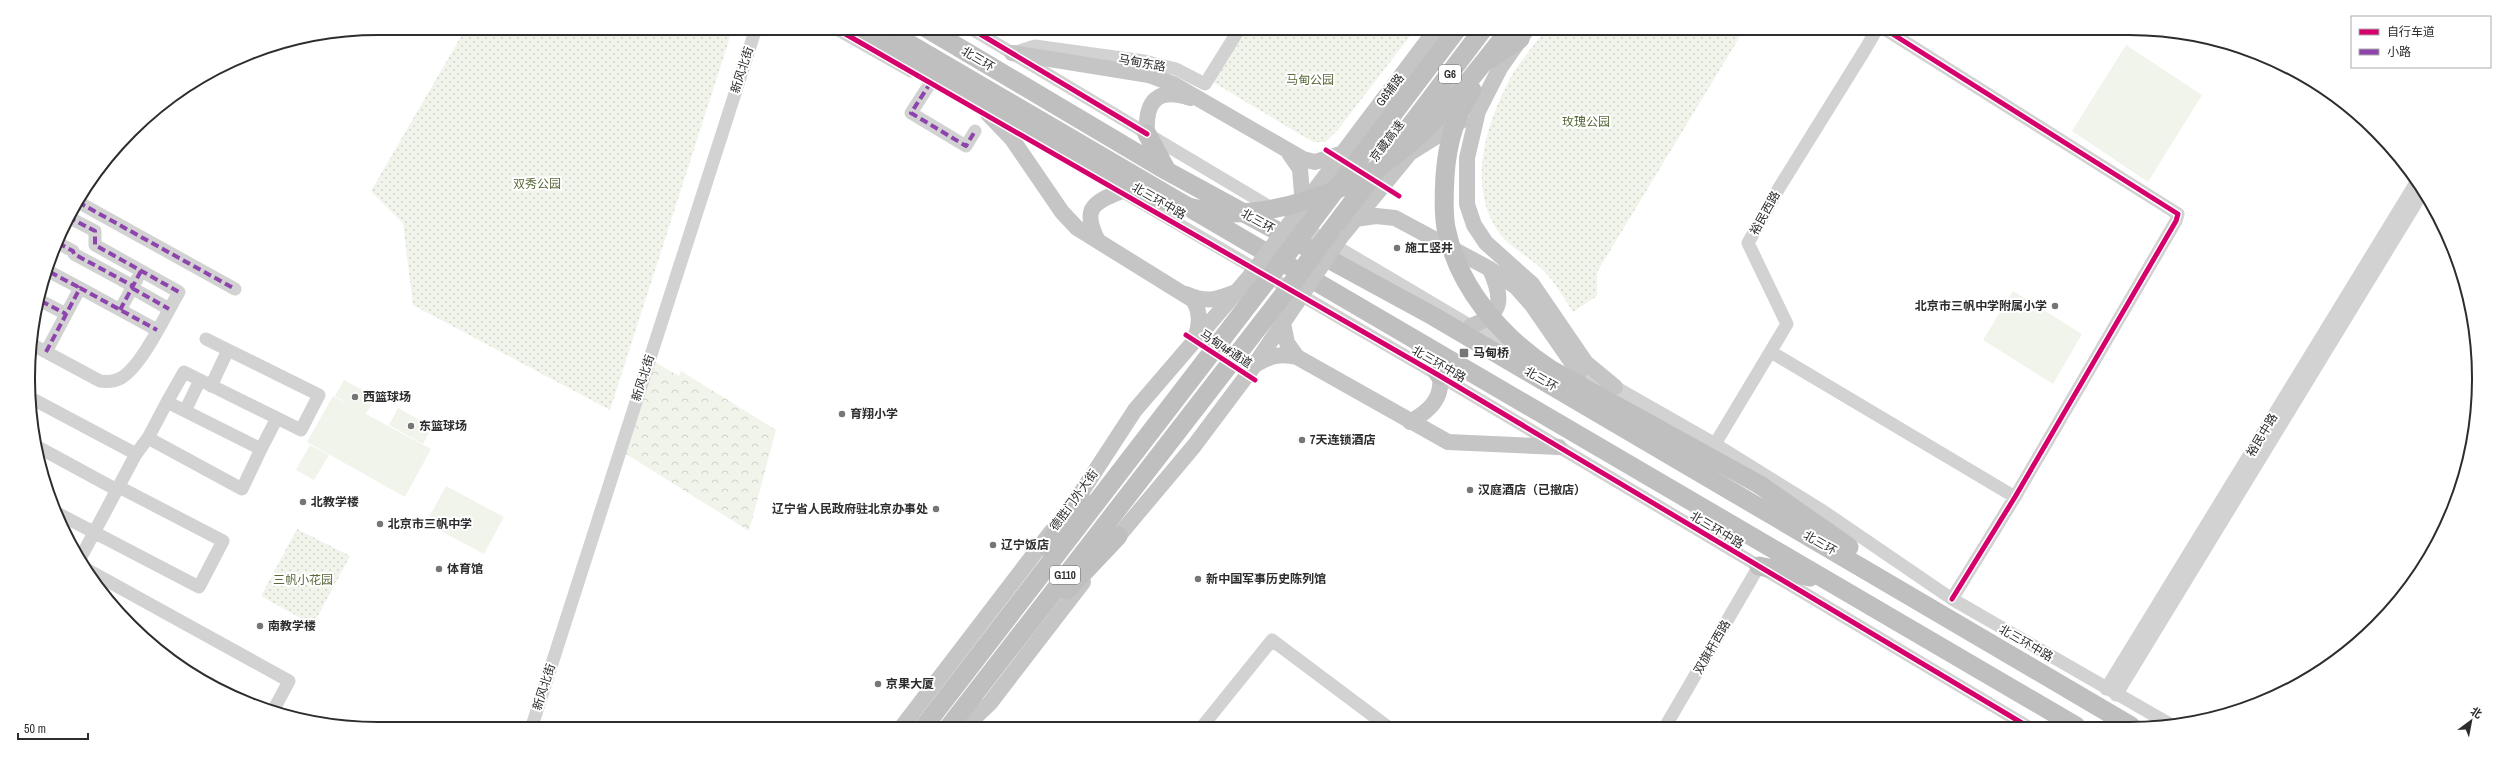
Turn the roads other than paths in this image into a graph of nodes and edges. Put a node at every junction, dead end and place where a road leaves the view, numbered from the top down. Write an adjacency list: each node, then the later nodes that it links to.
1 (754, 35): 100 (street, 新风北街)
2 (848, 35): 18 (street, 北三环中路)
3 (860, 35): 18 (highway)
4 (869, 35): 13 (highway, bridge)
5 (894, 35): 33 (highway, 北三环)
6 (938, 35): 29 (highway, 北三环)
7 (982, 35): 19 (street, 北三环中路)
8 (1236, 35): 19 (street, 马甸东路)
9 (1432, 35): 28 (main road, G6辅路)
10 (1452, 35): 36 (highway, 京藏高速 / G6)
11 (1479, 35): 21 (highway, 京藏高速 / G6)
12 (1512, 35): 21 (highway)
13 (1513, 35)
14 (1514, 35): 94 (highway, bridge)
15 (1515, 35): 23 (main road)
16 (1873, 35): 66 (street, 裕民西路)
17 (1894, 35): 86 (street)
18 (873, 49): 20 (street, 北三环中路)
19 (1012, 53): 22 (main road); 26 (street, 北三环中路)
20 (931, 82): 24 (street, 北三环中路); 25 (street)
21 (1433, 96): 39 (highway, 京藏高速 / G6)
22 (1209, 105): 26 (main road); 27 (main road)
23 (1478, 111): 31 (main road); 72 (main road)
24 (988, 114): 32 (street, 北三环中路); 40 (main road)
25 (975, 131)
26 (1147, 134): 29 (highway); 58 (street, 北三环中路)
27 (1289, 153): 28 (main road); 36 (main road)
28 (1343, 153): 36 (main road, G6辅路)
29 (1167, 171): 56 (highway, 北三环)
30 (2413, 187): 97 (street, 裕民中路)
31 (1380, 189): 37 (main road); 39 (main road)
32 (1122, 191): 33 (highway); 40 (main road); 70 (street, 北三环中路)
33 (1161, 192): 61 (highway, 北三环)
34 (2420, 197): 97 (street, 裕民中路)
35 (83, 205): 48 (street)
36 (1304, 213): 45 (highway, G6, bridge)
37 (1395, 218): 39 (main road); 42 (main road)
38 (74, 219): 43 (street)
39 (1343, 229): 51 (highway, G6, bridge)
40 (1097, 239): 50 (main road)
41 (62, 245): 46 (street)
42 (1490, 269): 58 (main road); 69 (main road)
43 (141, 271): 46 (street); 53 (street)
44 (52, 273): 47 (street)
45 (1258, 279): 49 (main road, 德胜门外大街); 95 (highway, 德胜门外大街 / G110)
46 (132, 287): 53 (street); 54 (street)
47 (80, 288): 54 (street); 55 (street)
48 (234, 289)
49 (1238, 291): 50 (main road); 62 (main road, 德胜门外大街)
50 (1184, 293): 62 (main road)
51 (1290, 298): 57 (main road); 96 (highway, G110)
52 (44, 303): 55 (street)
53 (169, 309): 59 (street)
54 (120, 310): 59 (street)
55 (66, 314): 65 (street)
56 (1433, 316): 58 (highway); 94 (highway, 北三环)
57 (1283, 323): 67 (main road); 68 (main road)
58 (1471, 326): 69 (street, 北三环中路)
59 (157, 330): 65 (street)
60 (206, 338): 64 (street)
61 (1418, 342): 70 (highway); 93 (highway, 北三环)
62 (1192, 343): 85 (main road, 德胜门外大街)
63 (37, 347): 65 (street)
64 (228, 350): 71 (street); 76 (street)
65 (46, 352)
66 (1771, 352): 79 (street, 裕民西路); 86 (street)
67 (1297, 357): 68 (main road); 77 (main road)
68 (1254, 366): 89 (main road)
69 (1579, 373): 72 (street, 北三环中路)
70 (1440, 376): 77 (main road); 80 (street, 北三环中路)
71 (205, 383): 74 (street); 75 (street); 76 (street)
72 (1615, 387): 79 (street, 北三环中路)
73 (36, 401): 83 (street)
74 (167, 402): 75 (street); 78 (street)
75 (185, 411): 81 (street)
76 (277, 418): 81 (street)
77 (1410, 422): 80 (main road)
78 (148, 438): 81 (street); 83 (street)
79 (1715, 444): 94 (street, 北三环中路)
80 (1559, 447): 91 (street, 北三环中路)
81 (261, 449)
82 (43, 450): 84 (street)
83 (136, 454): 84 (street)
84 (118, 488): 88 (street); 88 (street)
85 (1080, 496): 95 (highway); 101 (main road, 德胜门外大街)
86 (2014, 497): 94 (street)
87 (64, 517): 88 (street)
88 (94, 533): 90 (street)
89 (1118, 536): 96 (highway); 104 (main road)
90 (83, 553)
91 (1759, 566): 93 (highway); 107 (street, 双旗杆西路); 108 (street, 北三环中路)
92 (97, 575): 98 (street)
93 (1826, 580): 109 (highway, 北三环)
94 (1945, 606): 97 (street, 北三环中路); 110 (highway, 北三环)
95 (973, 662): 102 (highway, 德胜门外大街 / G110)
96 (989, 672): 103 (highway, G110)
97 (2111, 692): 99 (street, 北三环中路)
98 (276, 706)
99 (2162, 720)
100 (533, 722)
101 (906, 722)
102 (928, 722)
103 (952, 722)
104 (970, 722)
105 (1206, 722): 106 (street)
106 (1381, 722)
107 (1668, 722)
108 (2020, 722)
109 (2069, 722)
110 (2125, 722)

